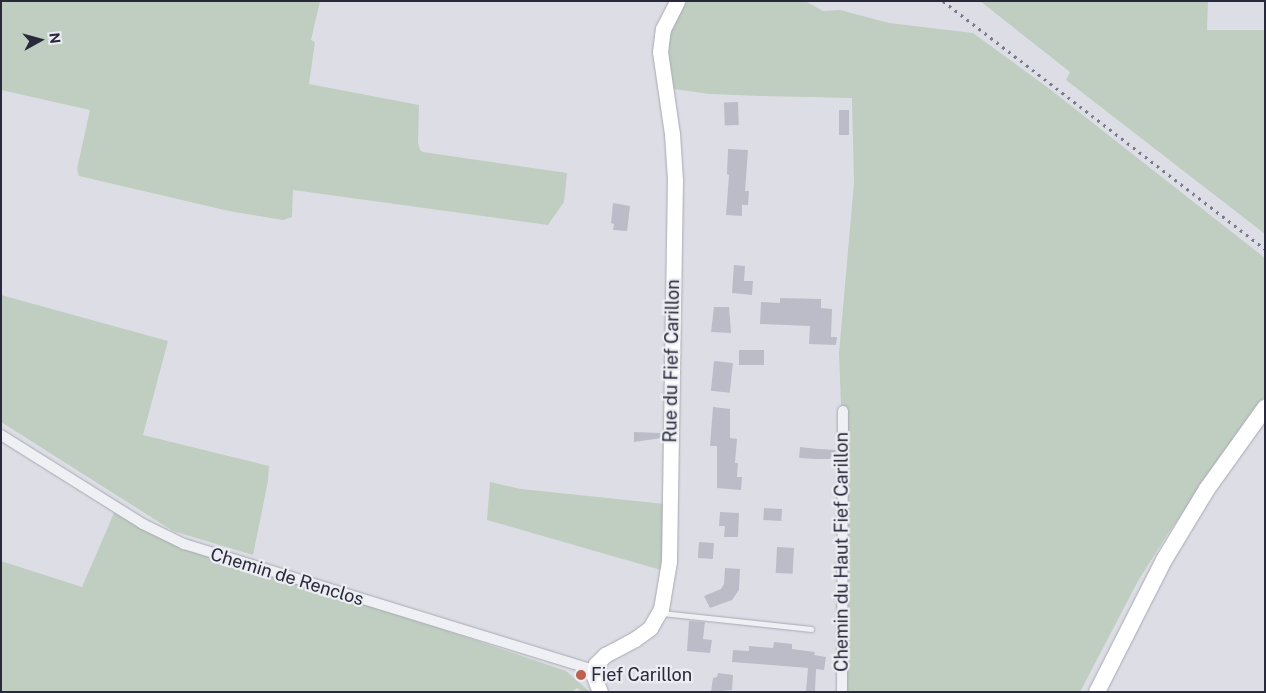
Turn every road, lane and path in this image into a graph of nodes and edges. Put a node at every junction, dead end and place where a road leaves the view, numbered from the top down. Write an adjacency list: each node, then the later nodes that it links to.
1 (677, 1): 6 (street, Rue du Fief Carillon)
2 (1265, 408): 11 (main road)
3 (843, 412): 10 (street, Chemin du Haut Fief Carillon)
4 (1265, 420): 12 (main road)
5 (1, 435): 8 (street, Chemin de Renclos)
6 (659, 612): 7 (lane); 8 (street, Rue du Fief Carillon)
7 (811, 629)
8 (594, 670): 9 (street)
9 (600, 692)
10 (842, 692)
11 (1097, 692)
12 (1107, 692)

